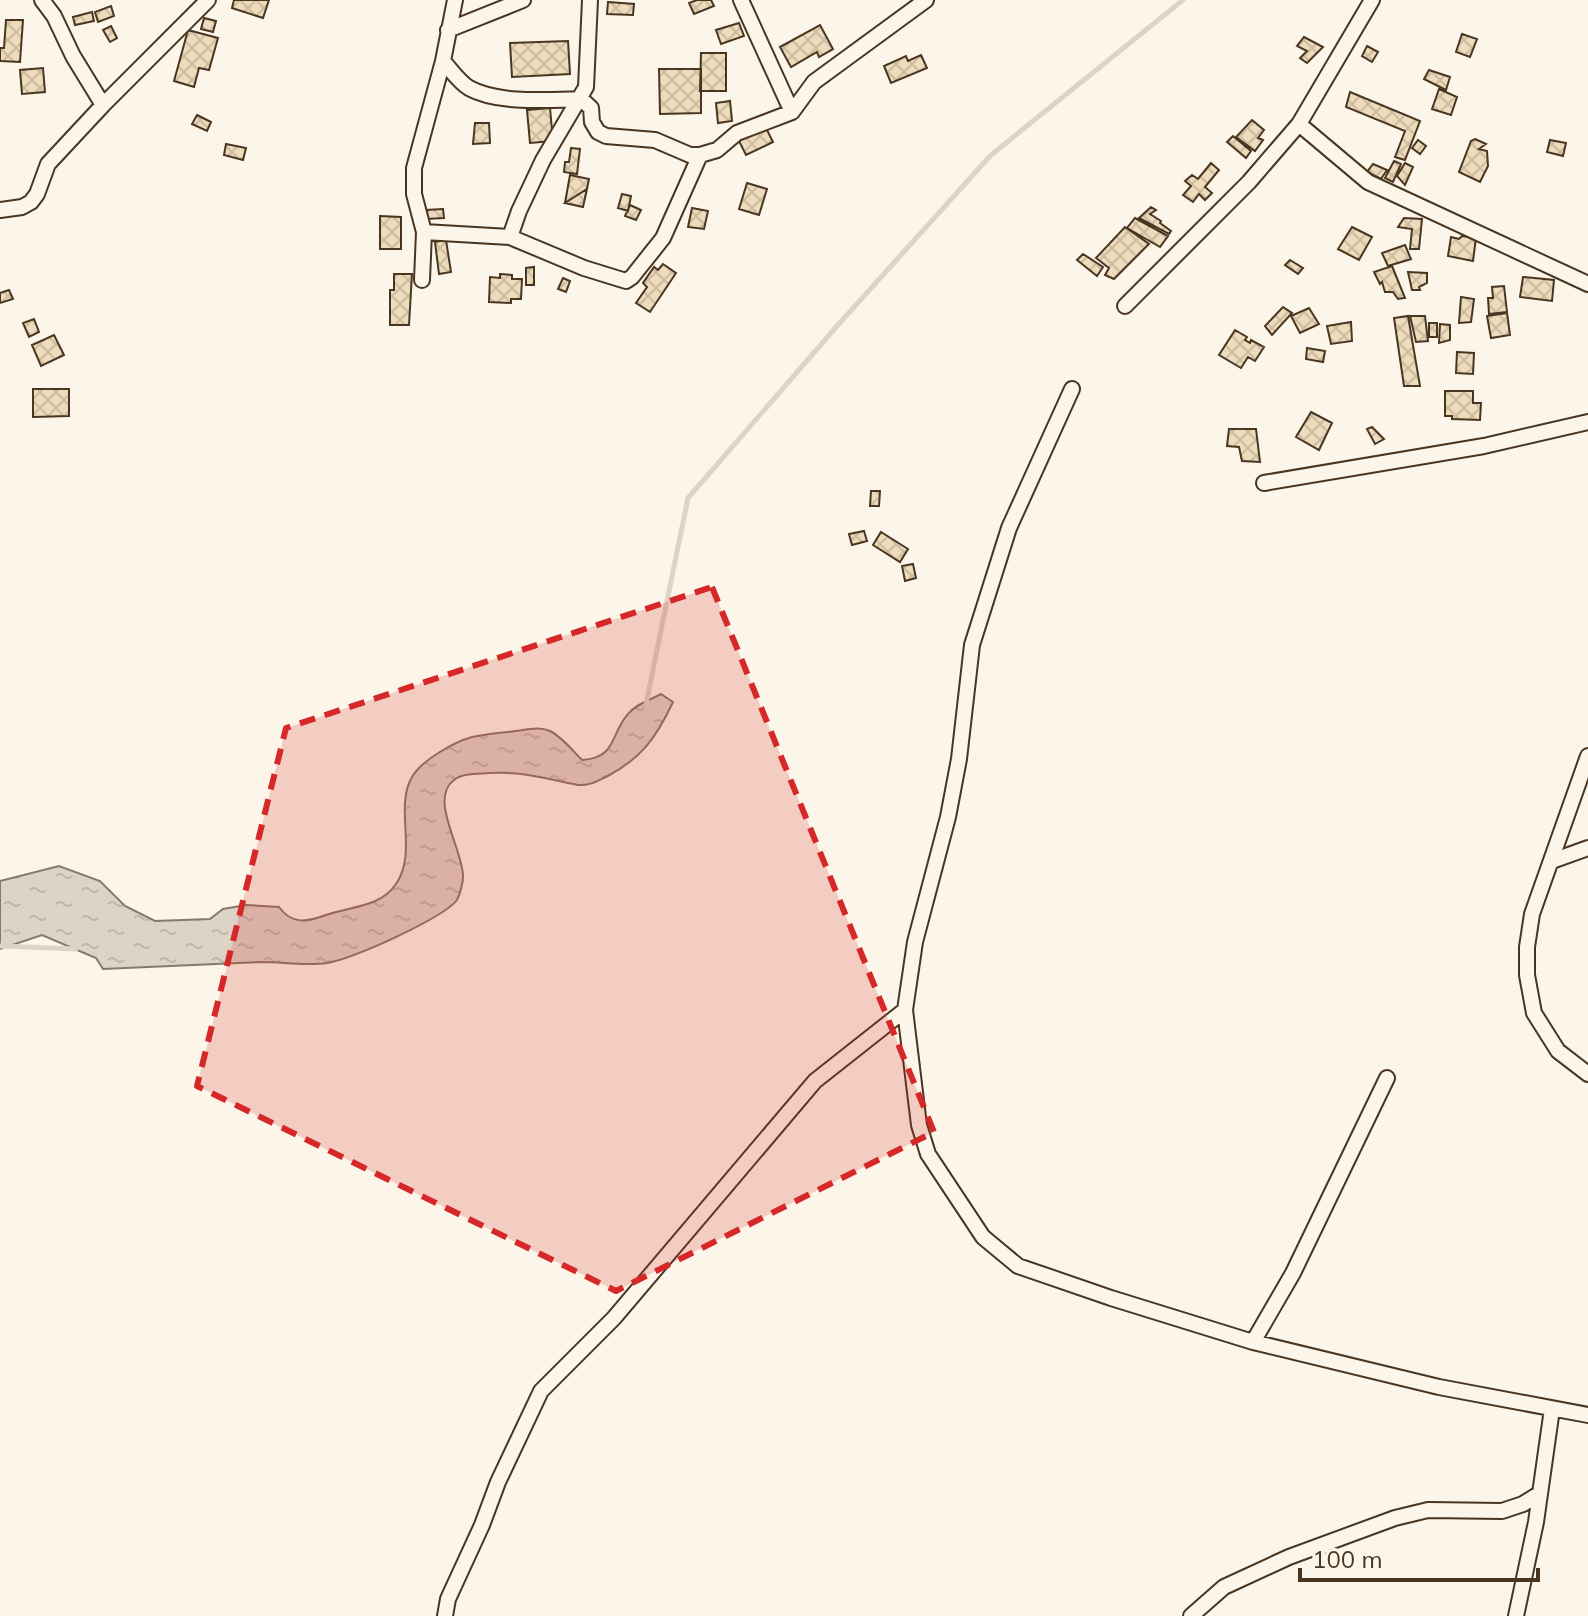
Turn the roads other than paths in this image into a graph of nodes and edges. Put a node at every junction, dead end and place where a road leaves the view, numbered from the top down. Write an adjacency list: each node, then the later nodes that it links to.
1 (42, 0): 13 (street)
2 (208, 0): 13 (street)
3 (455, 0): 10 (street)
4 (523, 0): 10 (street)
5 (590, 0): 12 (street)
6 (741, 0): 14 (street)
7 (926, 0): 9 (street)
8 (1372, 0): 15 (street)
9 (905, 7): 14 (street)
10 (448, 30): 11 (street)
11 (443, 61): 12 (street); 18 (street)
12 (581, 99): 16 (street); 19 (street)
13 (103, 105): 17 (street)
14 (792, 112): 16 (street)
15 (1299, 124): 21 (street); 22 (street)
16 (700, 155): 19 (street)
17 (0, 210)
18 (424, 232): 19 (street); 20 (street)
19 (510, 237)
20 (422, 280)
21 (1588, 284)
22 (1125, 306)
23 (1072, 389): 29 (street)
24 (1588, 422): 25 (street)
25 (1264, 483)
26 (1588, 756): 28 (street)
27 (1588, 848): 28 (street)
28 (1552, 861): 30 (street)
29 (905, 1010): 32 (street); 36 (street)
30 (1588, 1074)
31 (1387, 1078): 32 (street)
32 (1253, 1342): 33 (street)
33 (1552, 1409): 34 (street); 35 (street)
34 (1588, 1415)
35 (1539, 1494): 37 (street); 38 (street)
36 (445, 1616)
37 (1191, 1616)
38 (1516, 1616)

